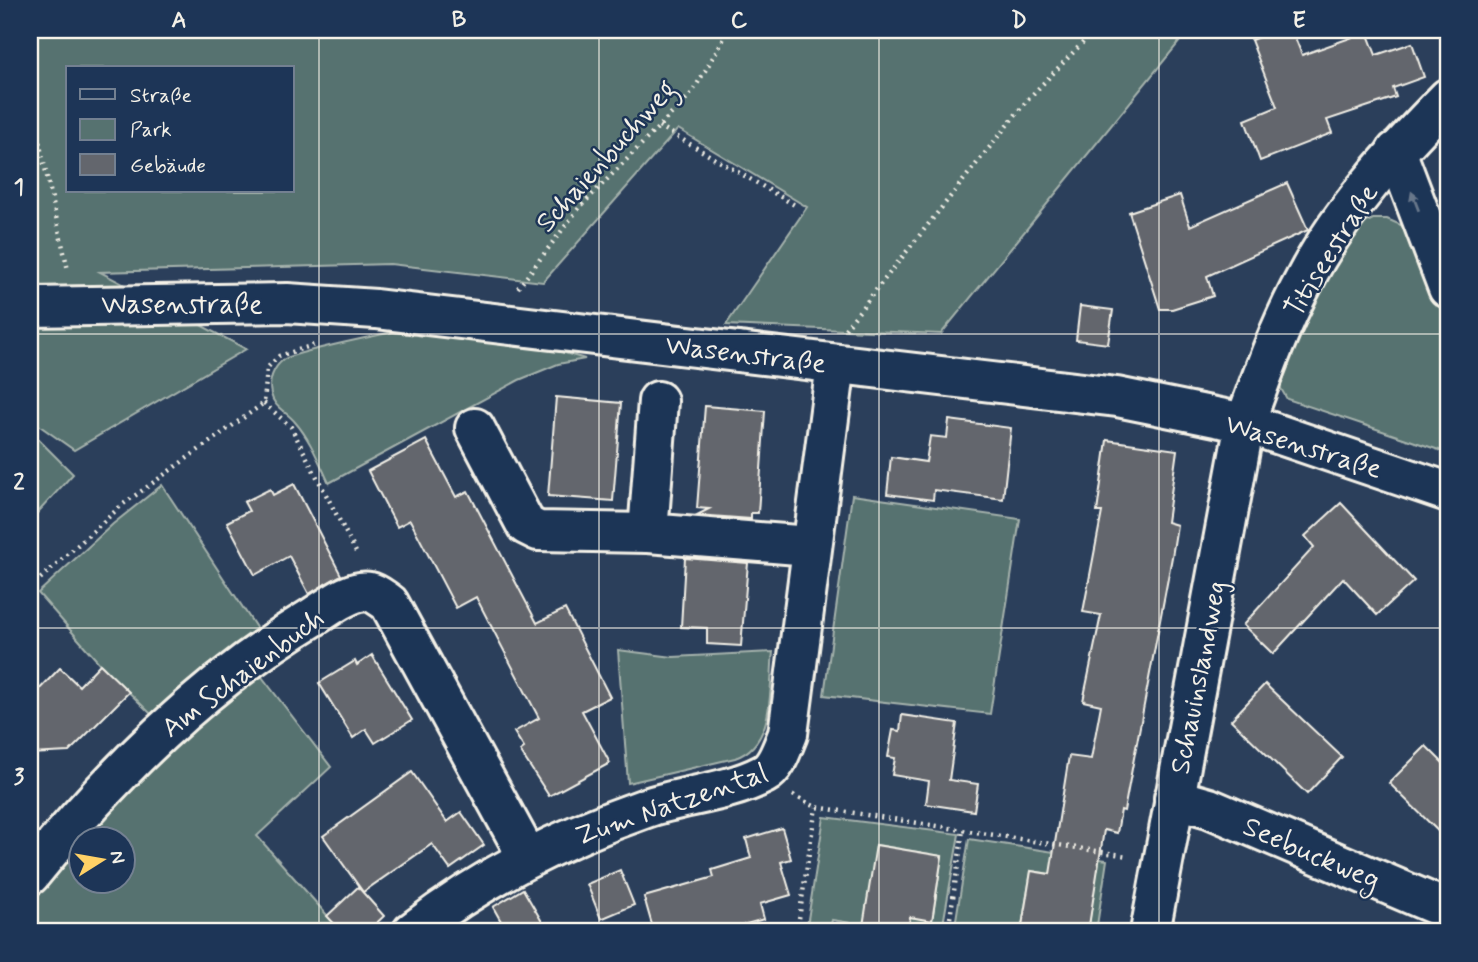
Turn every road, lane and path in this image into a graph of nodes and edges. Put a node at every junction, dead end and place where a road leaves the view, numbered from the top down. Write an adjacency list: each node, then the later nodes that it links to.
1 (1096, 30): 13 (path)
2 (726, 31): 5 (path, Schaienbuchweg)
3 (1448, 98): 6 (street, Titiseestraße)
4 (30, 100): 10 (path)
5 (659, 126): 7 (path); 9 (path, Schaienbuchweg)
6 (1396, 151): 8 (street, one-way to 6); 16 (street, Titiseestraße)
7 (798, 207)
8 (1448, 288)
9 (515, 293)
10 (78, 304): 11 (street, Wasenstraße); 13 (street, Wasenstraße)
11 (30, 307)
12 (323, 343): 15 (path)
13 (838, 349): 16 (street, Wasenstraße); 20 (street, Zum Natzental)
14 (658, 401): 19 (street)
15 (264, 403): 21 (path); 22 (path)
16 (1245, 423): 18 (street, Wasenstraße); 24 (street, Schauinslandweg)
17 (475, 428): 19 (street)
18 (1448, 492)
19 (648, 533): 20 (street)
20 (810, 546): 27 (street, Zum Natzental)
21 (30, 588)
22 (370, 592): 27 (street); 29 (street, Am Schaienbuch)
23 (783, 790): 25 (path)
24 (1174, 798): 30 (street, Seebuckweg); 34 (street, Schauinslandweg)
25 (816, 807): 26 (path); 32 (path)
26 (963, 830): 28 (path); 33 (path)
27 (527, 856): 31 (street, Zum Natzental)
28 (1129, 856)
29 (30, 875)
30 (1448, 910)
31 (412, 932)
32 (797, 932)
33 (948, 932)
34 (1150, 932)

